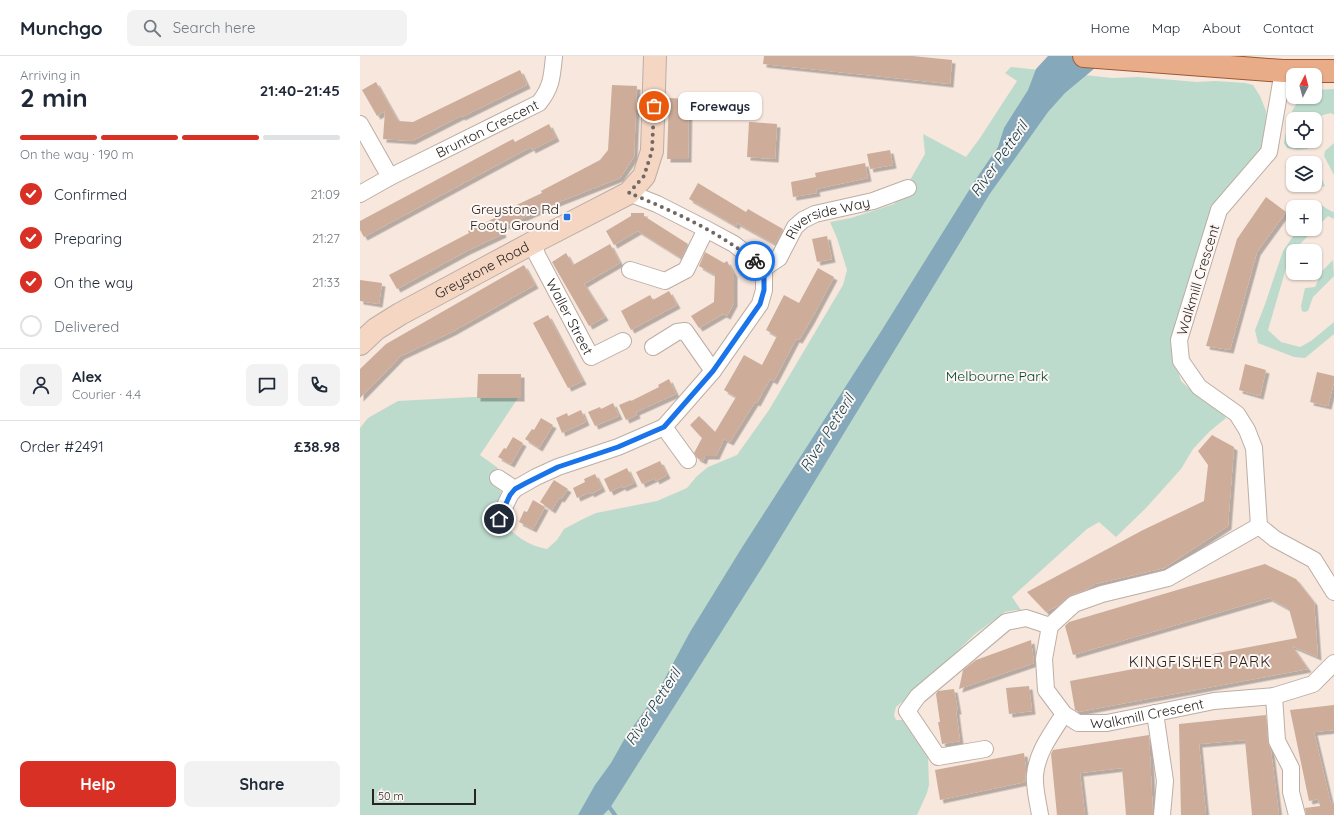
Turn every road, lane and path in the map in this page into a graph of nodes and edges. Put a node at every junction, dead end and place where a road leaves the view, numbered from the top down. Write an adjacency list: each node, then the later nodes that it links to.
1 (554, 56): 7 (street, Brunton Crescent)
2 (655, 56): 9 (street, Greystone Road)
3 (1084, 56): 4 (main road)
4 (1283, 70): 5 (main road); 24 (street, Walkmill Crescent)
5 (1334, 71)
6 (360, 124): 7 (street)
7 (390, 177): 10 (street, Brunton Crescent)
8 (908, 188): 13 (street, Riverside Way)
9 (629, 193): 11 (street); 12 (street, Greystone Road)
10 (360, 194)
11 (706, 229): 13 (street); 14 (street)
12 (534, 242): 15 (street, Greystone Road); 16 (street, Waller Street)
13 (764, 268): 18 (street)
14 (630, 270)
15 (361, 340)
16 (623, 341)
17 (653, 347): 18 (street)
18 (713, 371): 19 (street)
19 (664, 427): 20 (street); 22 (street)
20 (688, 460)
21 (498, 478): 22 (street)
22 (515, 489): 23 (street)
23 (499, 519)
24 (1259, 526): 25 (street); 26 (street)
25 (1334, 592)
26 (1050, 626): 30 (street, Walkmill Crescent); 31 (street)
27 (1334, 663): 28 (street, Walkmill Crescent)
28 (1274, 696): 29 (street, Walkmill Crescent); 34 (street)
29 (1155, 713): 30 (street, Walkmill Crescent); 33 (street)
30 (1064, 714): 32 (street)
31 (985, 749)
32 (1040, 815)
33 (1162, 815)
34 (1297, 815)

